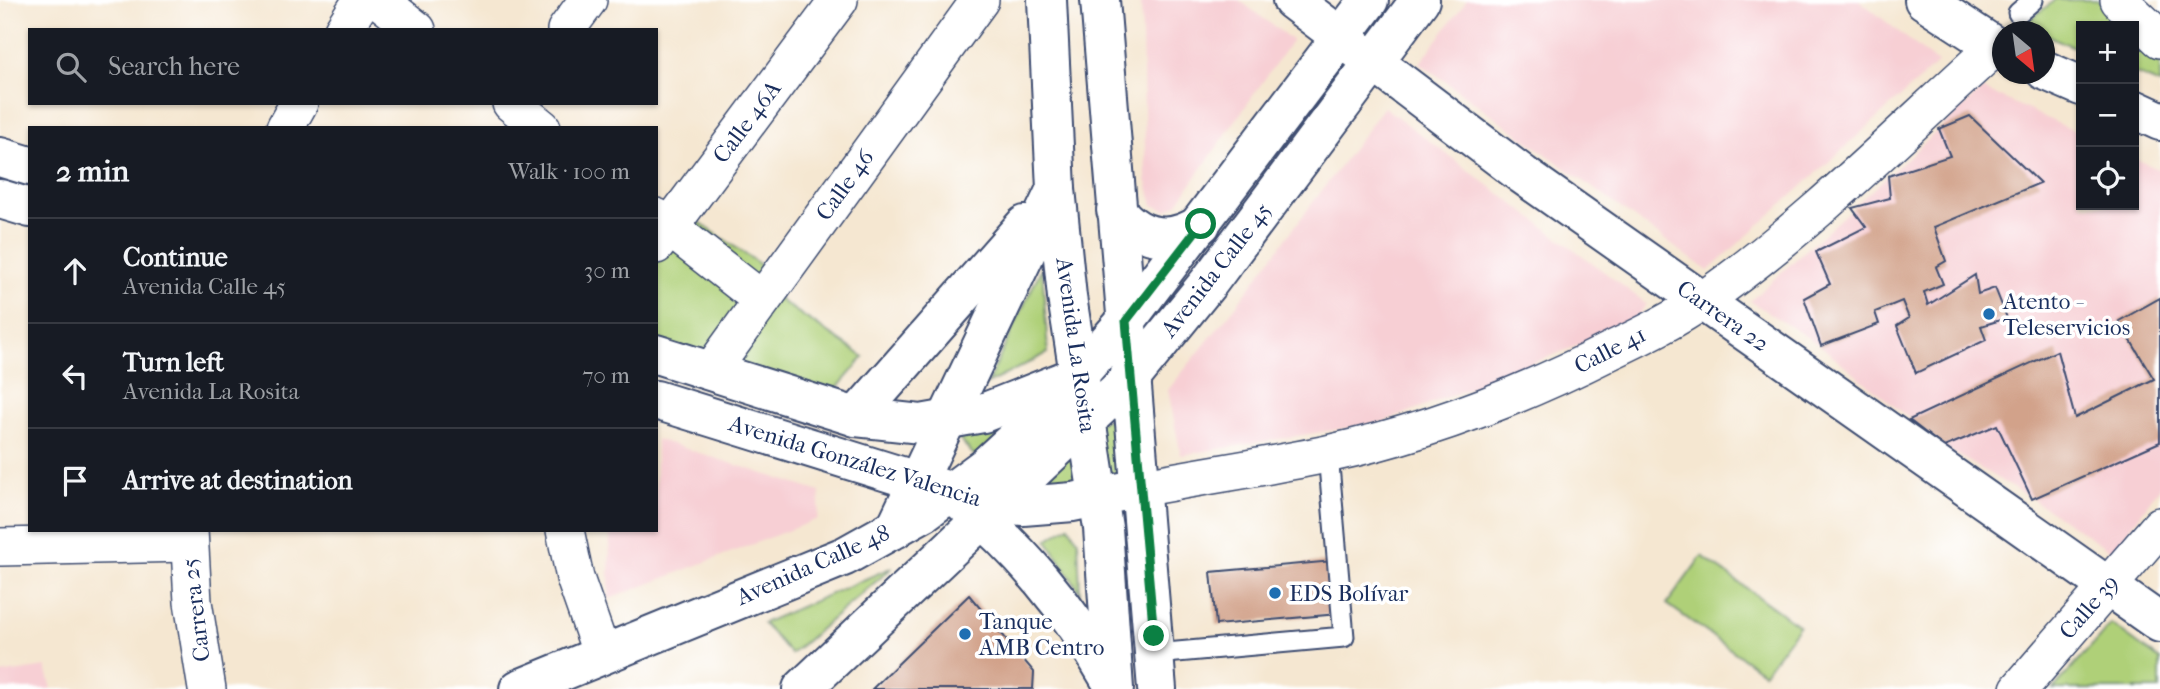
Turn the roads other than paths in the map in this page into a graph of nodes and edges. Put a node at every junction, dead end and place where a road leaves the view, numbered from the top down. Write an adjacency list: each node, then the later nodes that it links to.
1 (362, 0): 15 (street)
2 (379, 0): 16 (street)
3 (588, 0): 17 (street)
4 (839, 0): 38 (street, Calle 46A)
5 (980, 0): 39 (street, Calle 46)
6 (1047, 0): 33 (main road, Avenida La Rosita)
7 (1100, 0): 36 (main road, Avenida La Rosita)
8 (1292, 0): 18 (main road, Carrera 22)
9 (1368, 0): 18 (main road, Avenida Calle 45)
10 (1420, 0): 22 (main road, Avenida Calle 45)
11 (1924, 0): 20 (main road)
12 (2033, 0): 14 (lane)
13 (2119, 0): 19 (street)
14 (2018, 13)
15 (344, 28)
16 (414, 28)
17 (567, 28)
18 (1342, 37): 22 (main road, Carrera 22); 37 (main road, Avenida Calle 45)
19 (2160, 39)
20 (1992, 44)
21 (1992, 55): 40 (street, Calle 41)
22 (1374, 61): 40 (main road, Carrera 22); 45 (main road, Avenida Calle 45)
23 (2055, 74): 24 (main road)
24 (2076, 84)
25 (298, 105): 29 (street)
26 (513, 105): 30 (street)
27 (2139, 111): 28 (main road)
28 (2160, 121)
29 (286, 126)
30 (540, 126)
31 (0, 157): 32 (main road)
32 (28, 165)
33 (1056, 189): 44 (main road, Avenida La Rosita); 47 (main road); 48 (main road)
34 (0, 200): 35 (main road)
35 (28, 207)
36 (1116, 210): 37 (main road); 41 (main road, Avenida La Rosita)
37 (1201, 224): 41 (main road, Avenida Calle 45)
38 (661, 230): 39 (street)
39 (762, 300): 43 (street, Calle 46)
40 (1702, 301): 50 (street, Calle 41); 61 (main road, Carrera 22)
41 (1126, 321): 44 (main road, Avenida Calle 48); 45 (main road, Avenida La Rosita)
42 (658, 355): 43 (main road, Avenida González Valencia)
43 (711, 371): 47 (main road, Avenida González Valencia)
44 (1079, 375): 48 (main road, Avenida González Valencia); 49 (main road, Avenida La Rosita); 53 (main road, Avenida Calle 48)
45 (1131, 378): 49 (main road, Avenida Calle 45); 52 (main road, Avenida La Rosita)
46 (658, 401): 51 (main road, Avenida González Valencia)
47 (856, 417): 48 (main road, Avenida González Valencia)
48 (944, 421): 51 (main road)
49 (1086, 423): 54 (main road, Avenida La Rosita); 55 (main road, Avenida Calle 45)
50 (1328, 454): 52 (street, Calle 41); 64 (lane)
51 (917, 480): 53 (main road, Avenida González Valencia); 57 (main road)
52 (1140, 488): 54 (main road, Avenida González Valencia); 64 (main road, Avenida La Rosita)
53 (952, 492): 55 (main road); 57 (main road, Avenida Calle 48)
54 (1097, 496): 55 (main road, Avenida González Valencia); 66 (main road, Avenida La Rosita)
55 (991, 511): 65 (main road, Avenida Calle 45); 66 (main road)
56 (2160, 526): 61 (street, Calle 39)
57 (895, 530): 63 (main road, Avenida Calle 48)
58 (565, 532): 63 (street)
59 (189, 537): 60 (street); 67 (street, Carrera 25)
60 (0, 547)
61 (2109, 585): 62 (main road, Carrera 22); 69 (street, Calle 39)
62 (2160, 623)
63 (603, 655): 68 (main road, Avenida Calle 48)
64 (1156, 672)
65 (813, 685)
66 (1114, 687)
67 (207, 689)
68 (519, 689)
69 (2019, 689)

